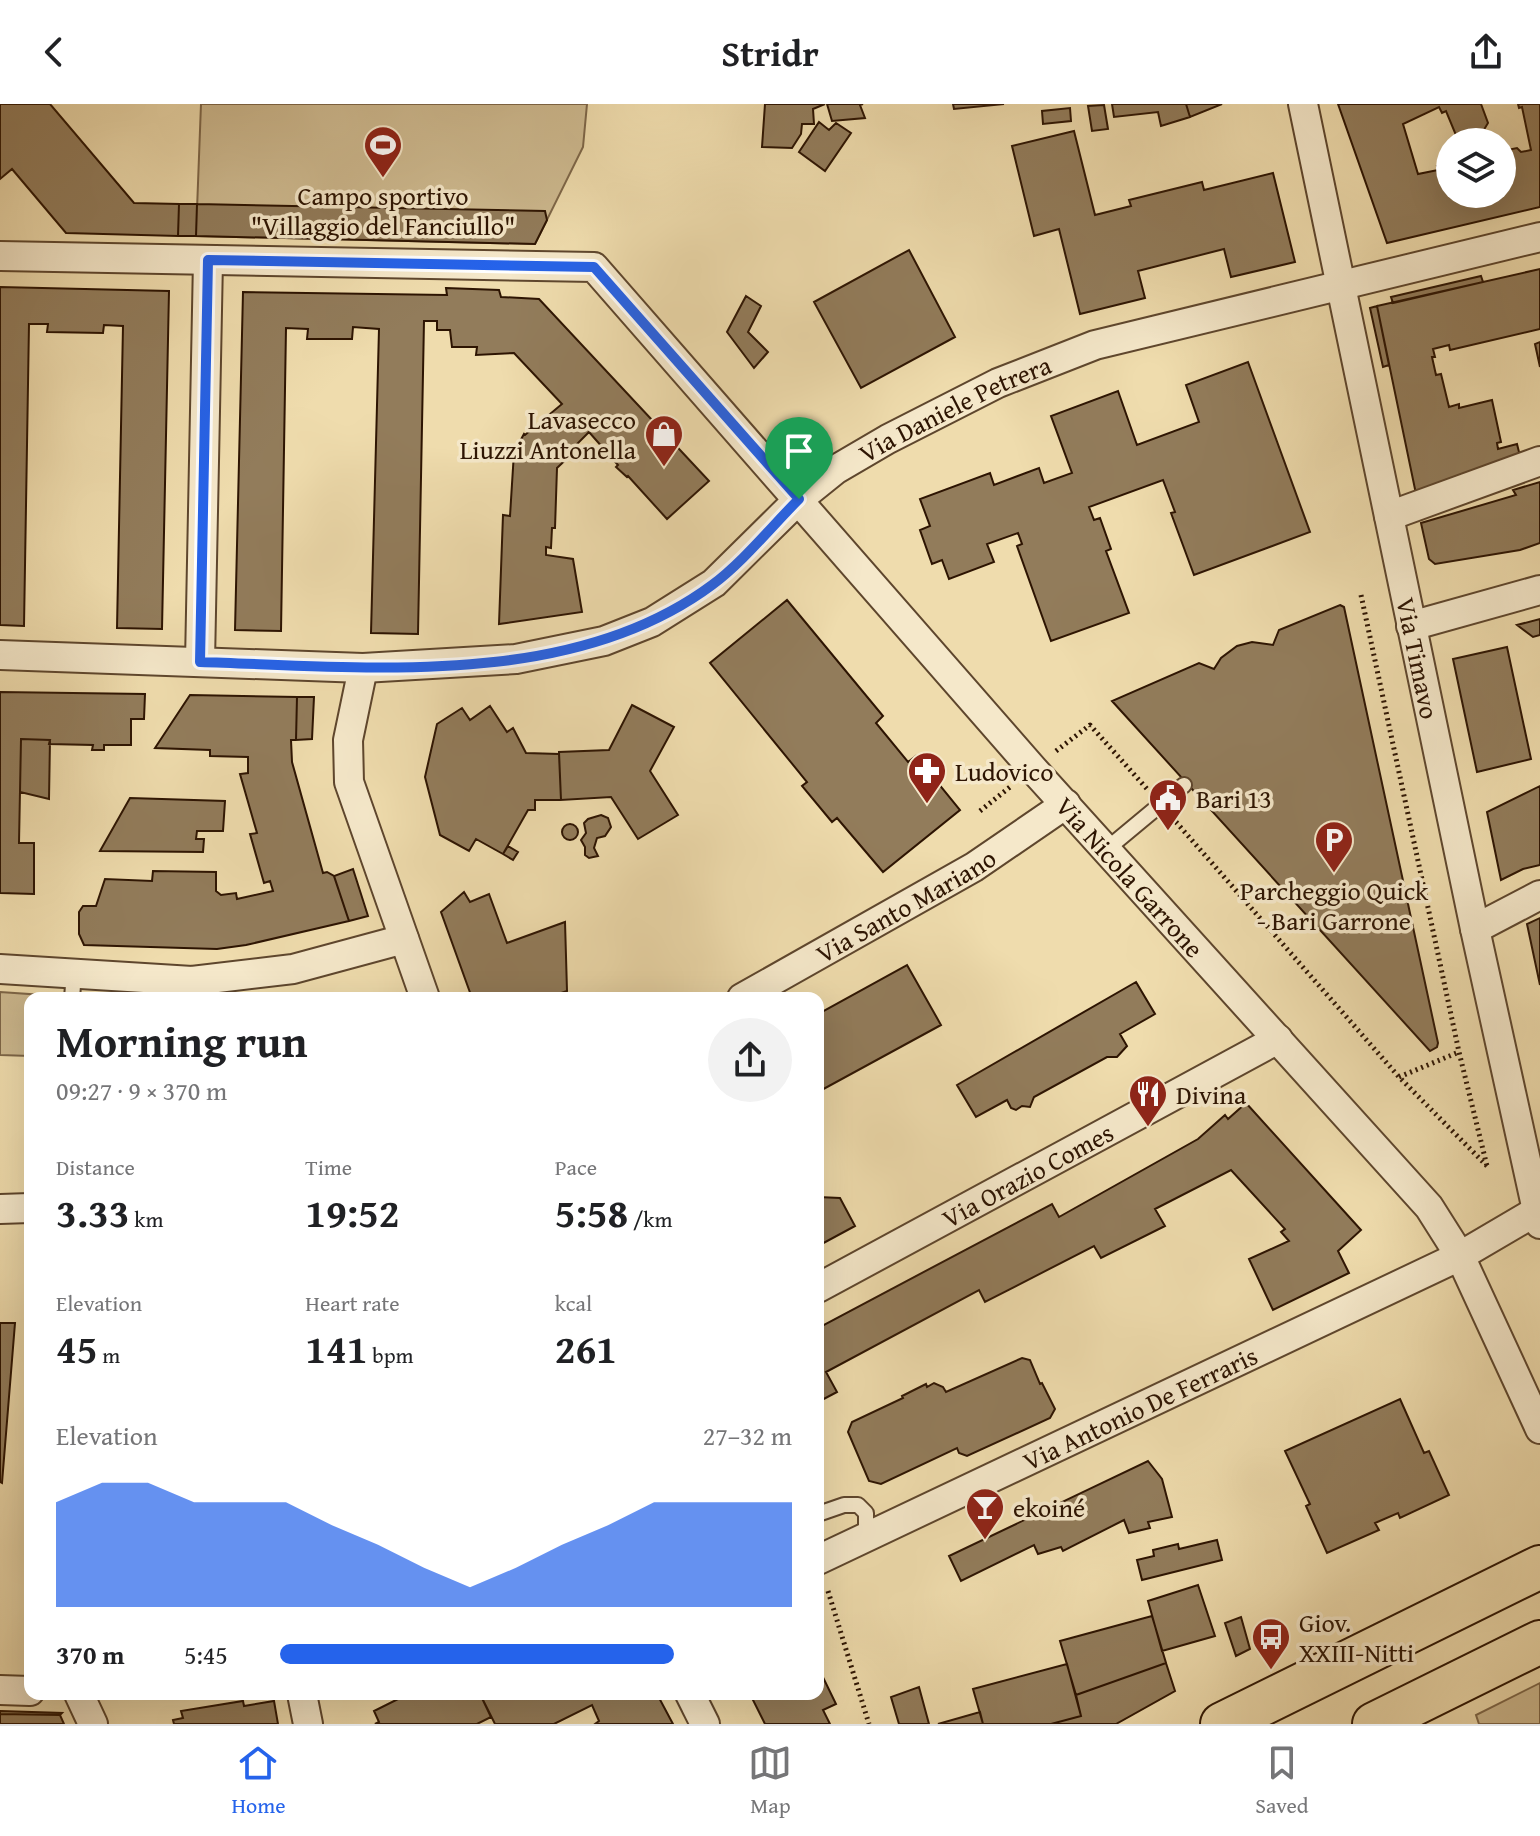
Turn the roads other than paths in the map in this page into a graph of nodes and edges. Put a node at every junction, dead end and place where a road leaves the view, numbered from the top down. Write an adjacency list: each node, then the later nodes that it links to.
1 (1303, 104): 5 (street, Via Timavo)
2 (1540, 237): 5 (street, Via Daniele Petrera)
3 (0, 256): 4 (street)
4 (208, 260): 7 (street, Via Nicola Garrone); 12 (street)
5 (1340, 284): 7 (street, Via Daniele Petrera); 8 (street, Via Timavo)
6 (1540, 461): 8 (street)
7 (799, 499): 13 (street, Via Daniele Petrera); 15 (street, Via Nicola Garrone)
8 (1389, 516): 10 (street, Via Timavo)
9 (1540, 590): 10 (street)
10 (1411, 626): 18 (street, Via Timavo)
11 (0, 655): 12 (street, Via Daniele Petrera)
12 (200, 662): 13 (street, Via Daniele Petrera)
13 (363, 668): 19 (street)
14 (1184, 785): 16 (lane)
15 (1066, 804): 16 (street, Via Nicola Garrone); 23 (street, Via Santo Mariano)
16 (1107, 849): 24 (street, Via Nicola Garrone)
17 (1540, 895): 18 (street)
18 (1475, 929): 27 (street, Via Timavo)
19 (404, 939): 21 (street); 22 (street)
20 (0, 969): 21 (street)
21 (73, 986)
22 (423, 992)
23 (753, 992)
24 (1278, 1039): 28 (street, Via Nicola Garrone); 29 (street, Via Orazio Comes)
25 (24, 1208): 26 (street)
26 (0, 1209)
27 (1539, 1215): 28 (street, Via Antonio De Ferraris)
28 (1460, 1256): 30 (street, Via Nicola Garrone); 32 (street, Via Antonio De Ferraris)
29 (824, 1285)
30 (1540, 1429)
31 (824, 1512): 32 (lane)
32 (853, 1544): 33 (street, Via Antonio De Ferraris)
33 (824, 1557)
34 (1540, 1567): 44 (main road)
35 (1540, 1642): 45 (main road)
36 (0, 1690): 37 (street)
37 (24, 1691)
38 (82, 1700): 41 (street)
39 (303, 1700): 42 (street)
40 (693, 1700): 43 (street)
41 (93, 1724)
42 (308, 1724)
43 (705, 1724)
44 (1222, 1724)
45 (1374, 1724)

